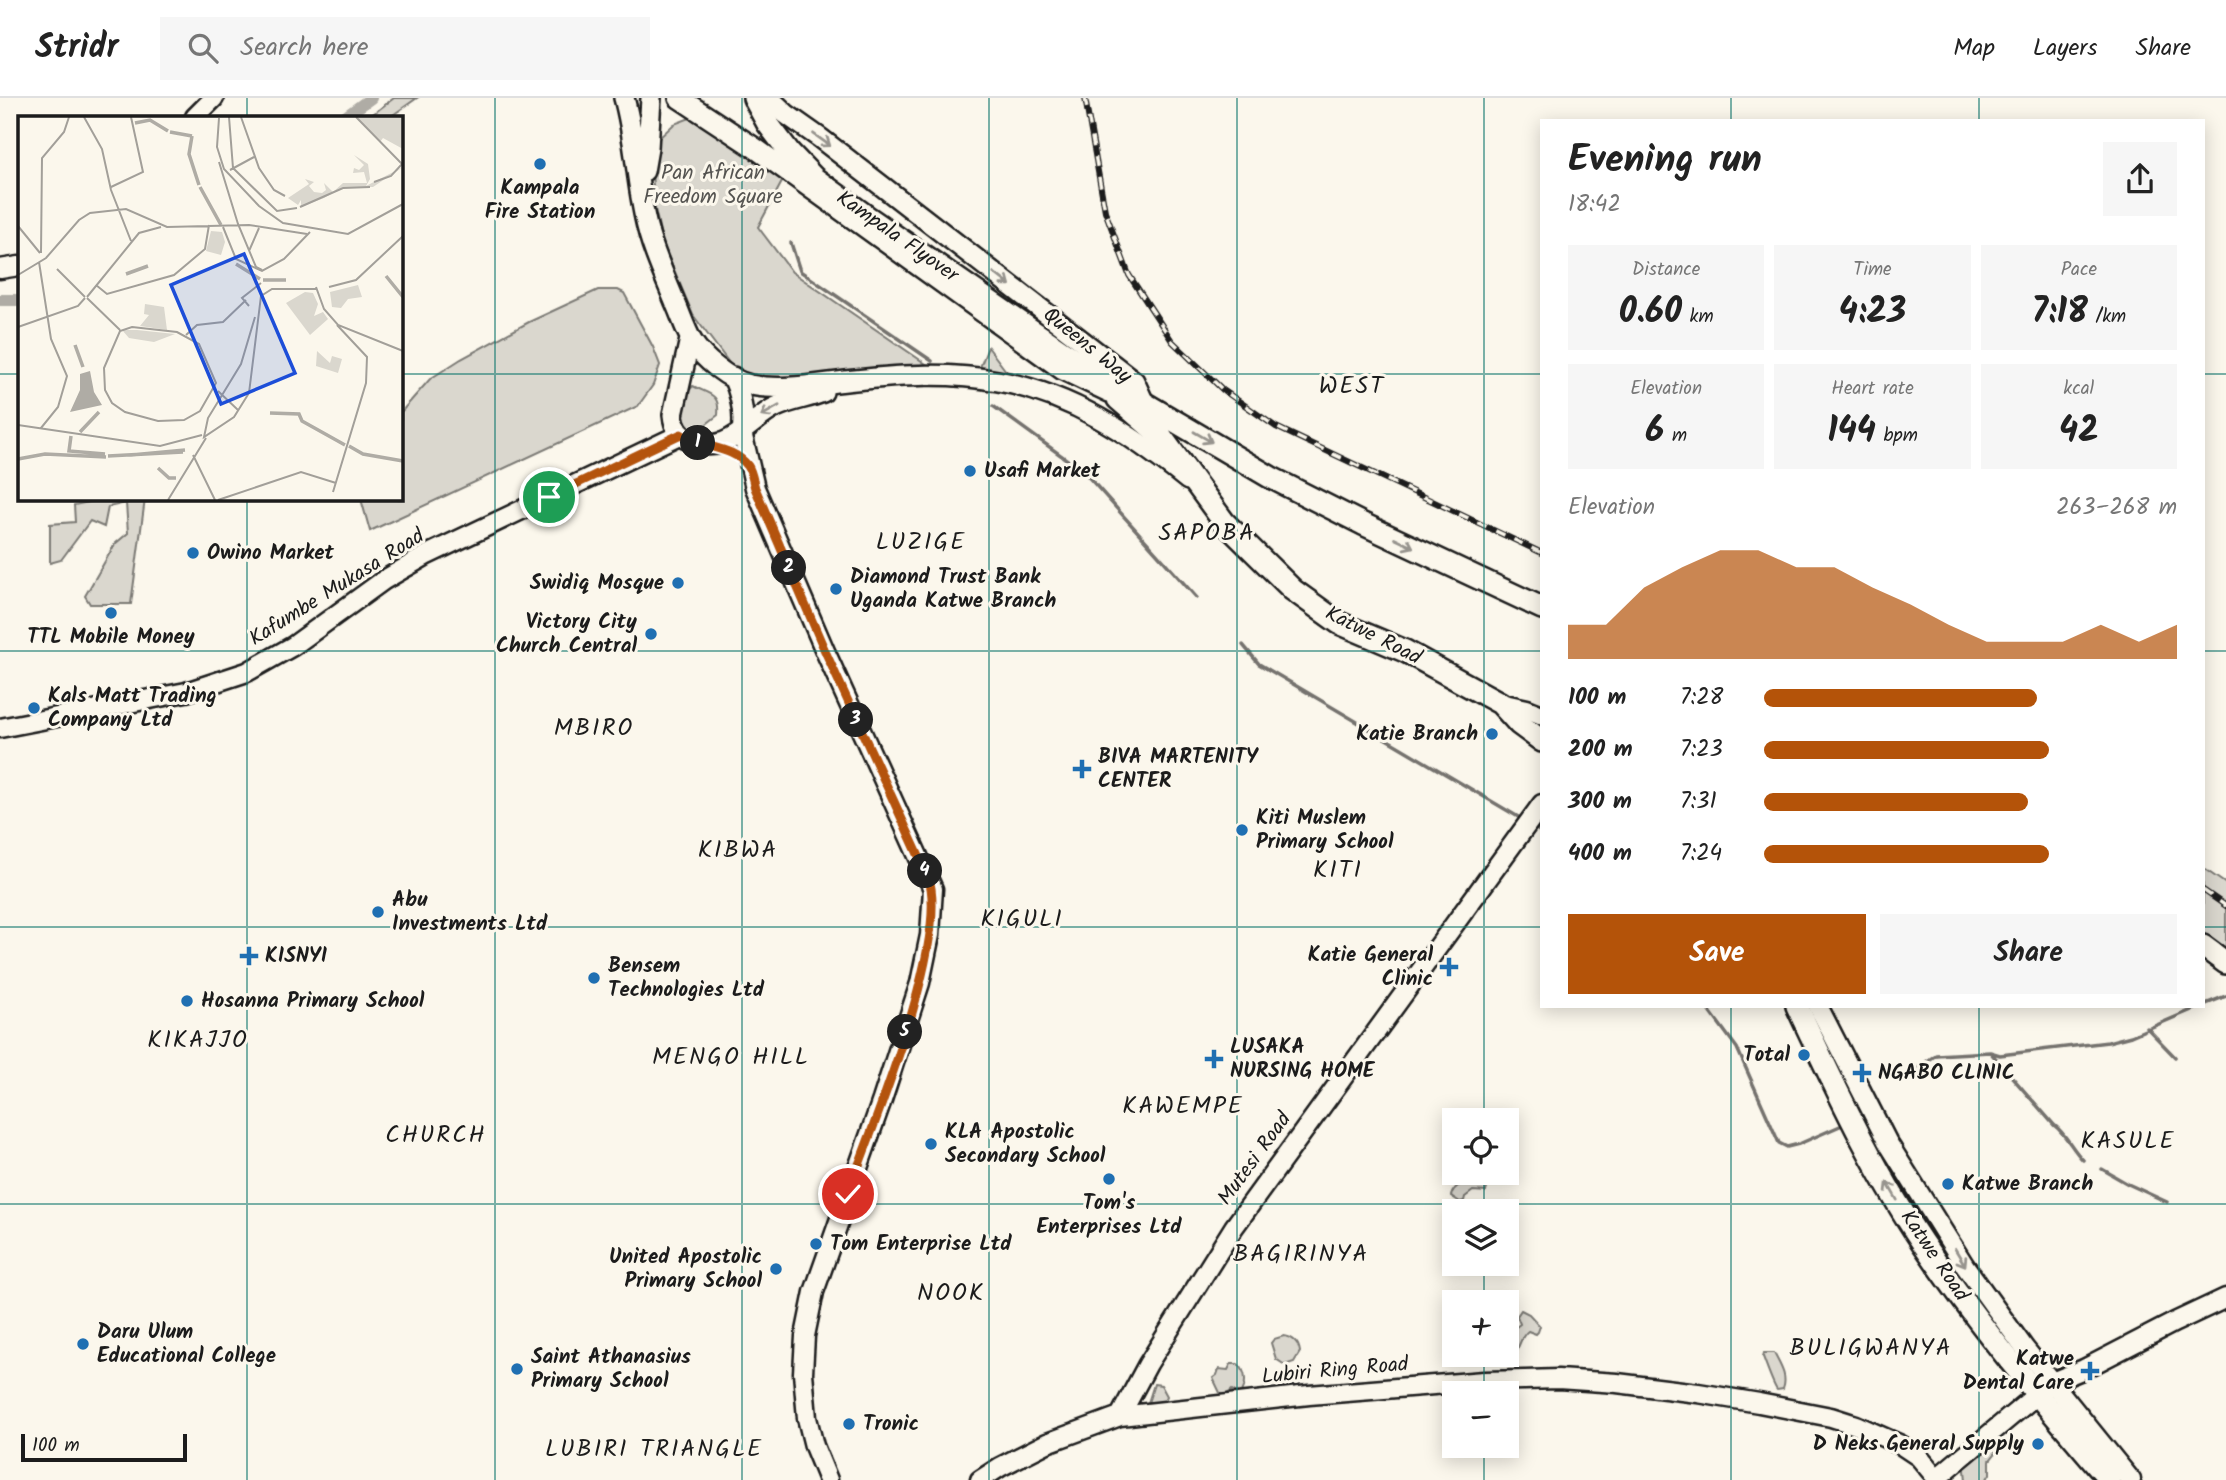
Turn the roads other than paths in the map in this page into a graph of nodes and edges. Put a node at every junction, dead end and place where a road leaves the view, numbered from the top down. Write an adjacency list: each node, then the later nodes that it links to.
1 (214, 98): 8 (main road)
2 (624, 98): 10 (main road)
3 (651, 98): 10 (main road)
4 (679, 98): 9 (main road)
5 (699, 98): 9 (main road)
6 (754, 98): 14 (highway, Kampala Flyover)
7 (769, 98): 18 (main road, Queens Way, one-way to 18)
8 (195, 116)
9 (736, 136): 17 (main road)
10 (640, 189): 13 (main road)
11 (18, 266): 12 (main road)
12 (0, 269)
13 (691, 339): 15 (main road); 20 (main road)
14 (1063, 352): 17 (highway, Katwe Road); 18 (highway)
15 (733, 377): 16 (main road); 19 (main road)
16 (857, 379): 19 (main road, one-way to 19); 23 (main road)
17 (1110, 392): 23 (highway, Katwe Road)
18 (1144, 403): 24 (highway, Queens Way, one-way to 24)
19 (742, 432): 21 (main road); 22 (main road)
20 (681, 434): 21 (main road); 26 (main road, Kafumbe Mukasa Road)
21 (701, 444): 22 (main road)
22 (748, 467): 39 (main road)
23 (1201, 491): 25 (highway, Katwe Road)
24 (1540, 607)
25 (1529, 716): 27 (highway, Katwe Road)
26 (0, 728)
27 (1540, 737)
28 (1540, 807): 36 (main road, Mutesi Road)
29 (2205, 947): 30 (highway)
30 (2226, 963)
31 (1798, 1008): 33 (highway, Katwe Road)
32 (1819, 1008): 33 (main road, Katwe Road)
33 (1850, 1095): 35 (highway, Katwe Road)
34 (2226, 1298): 35 (main road)
35 (2044, 1388): 37 (highway, Katwe Road); 38 (main road)
36 (1120, 1416): 38 (main road, Lubiri Ring Road); 40 (main road, Lubiri Ring Road)
37 (2075, 1425): 41 (highway, Katwe Road); 42 (main road, Katwe Road)
38 (1938, 1479)
39 (828, 1480)
40 (980, 1480)
41 (2110, 1480)
42 (2132, 1480)

